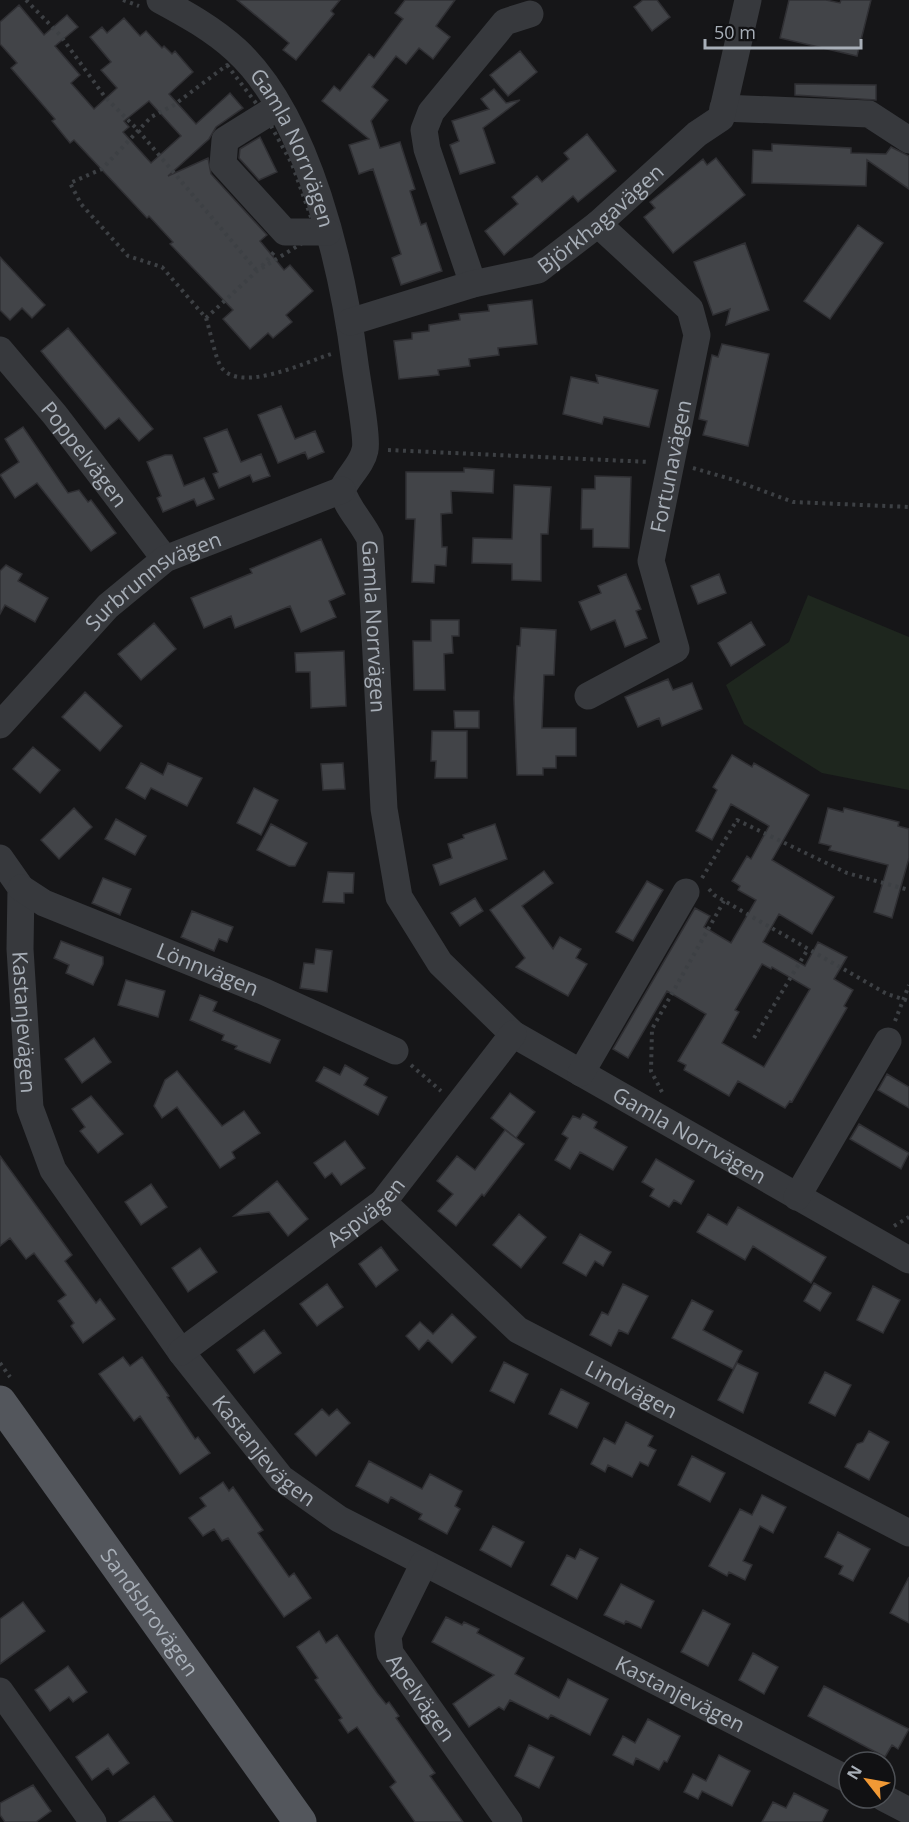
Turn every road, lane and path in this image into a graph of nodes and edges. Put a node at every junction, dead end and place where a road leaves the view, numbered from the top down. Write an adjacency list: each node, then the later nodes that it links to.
1 (26, 0): 7 (path)
2 (160, 0): 5 (street, Gamla Norrvägen)
3 (748, 0): 6 (street, Björkhagavägen)
4 (530, 14): 13 (street)
5 (278, 106): 10 (street); 11 (street, Gamla Norrvägen)
6 (723, 108): 8 (street); 9 (street, Björkhagavägen)
7 (137, 129): 12 (path); 14 (path)
8 (909, 140)
9 (598, 224): 13 (street, Björkhagavägen); 19 (street, Fortunavägen)
10 (285, 232): 11 (street); 12 (path)
11 (321, 237): 15 (street, Gamla Norrvägen)
12 (257, 271): 14 (path)
13 (473, 284): 15 (street, Björkhagavägen)
14 (206, 318): 17 (path)
15 (350, 322): 18 (street, Gamla Norrvägen)
16 (0, 350): 22 (street, Poppelvägen)
17 (342, 350)
18 (366, 449): 19 (path); 20 (street)
19 (672, 464): 21 (path); 23 (street, Fortunavägen)
20 (342, 489): 22 (street, Surbrunnsvägen); 33 (street, Gamla Norrvägen)
21 (909, 507)
22 (165, 559): 24 (street, Surbrunnsvägen)
23 (588, 696)
24 (0, 725)
25 (0, 858): 27 (street)
26 (693, 886): 28 (path); 29 (path); 37 (street)
27 (21, 888): 36 (street, Lönnvägen); 43 (street, Kastanjevägen)
28 (909, 890)
29 (724, 901): 30 (path); 38 (path)
30 (808, 949): 32 (path); 34 (path)
31 (909, 985): 32 (path)
32 (907, 999): 35 (path)
33 (513, 1034): 37 (street, Gamla Norrvägen); 39 (street, Aspvägen)
34 (754, 1038)
35 (888, 1041): 40 (street)
36 (396, 1051): 39 (path)
37 (581, 1073): 40 (street, Gamla Norrvägen)
38 (664, 1096)
39 (457, 1106): 41 (street, Aspvägen)
40 (797, 1197): 42 (street, Gamla Norrvägen)
41 (383, 1202): 43 (street, Aspvägen); 45 (street, Lindvägen)
42 (909, 1260)
43 (181, 1352): 46 (street, Kastanjevägen)
44 (0, 1402): 50 (main road, Sandsbrovägen)
45 (909, 1533)
46 (424, 1563): 48 (street, Kastanjevägen); 51 (street, Apelvägen)
47 (0, 1691): 49 (street)
48 (837, 1774)
49 (93, 1822)
50 (300, 1822)
51 (509, 1822)

